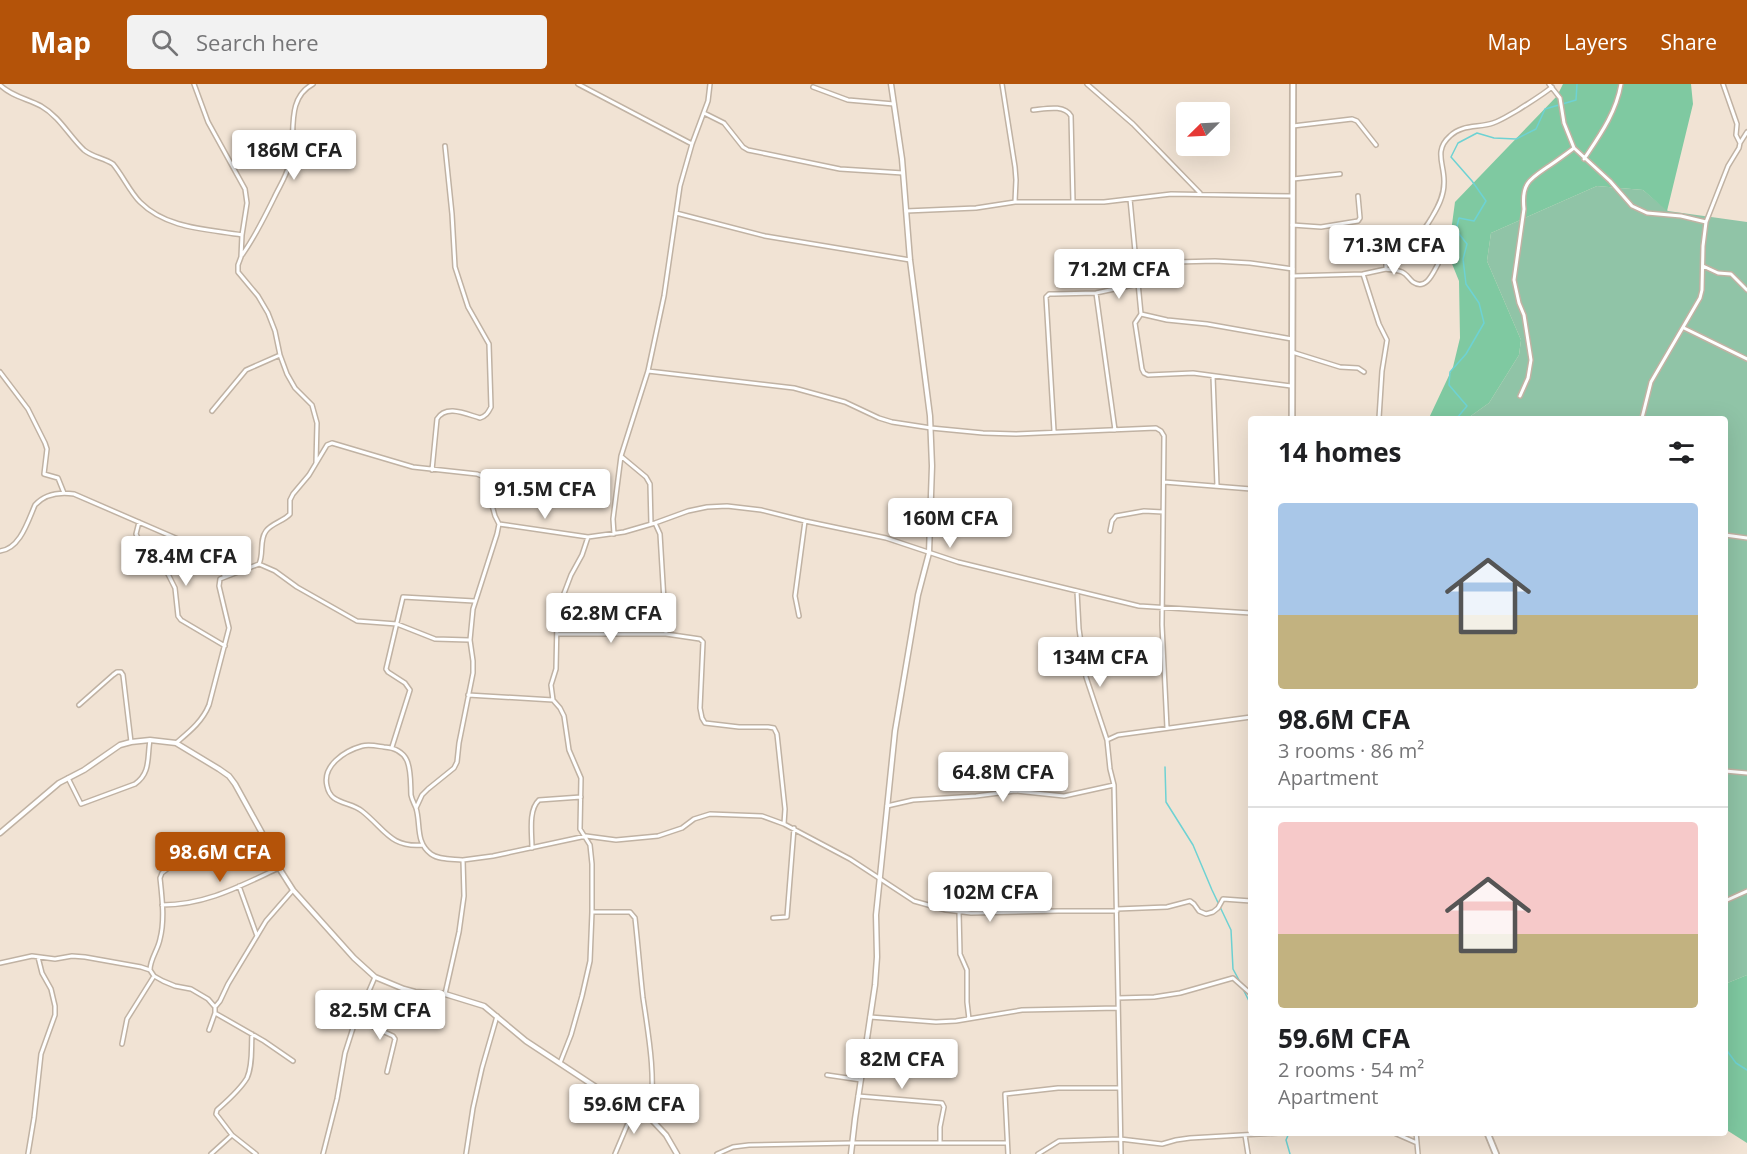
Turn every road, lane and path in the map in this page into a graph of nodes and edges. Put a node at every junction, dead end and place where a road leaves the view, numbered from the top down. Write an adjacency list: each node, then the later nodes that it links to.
1 (194, 84): 38 (street)
2 (313, 84): 39 (street)
3 (578, 84): 20 (street)
4 (710, 84): 16 (street)
5 (891, 84): 14 (street)
6 (1002, 84): 32 (street)
7 (1087, 84): 28 (street)
8 (1293, 84): 17 (highway)
9 (1621, 84): 24 (street)
10 (1723, 84): 19 (street)
11 (0, 85): 38 (street)
12 (1551, 86): 23 (street); 45 (street)
13 (813, 87): 14 (street)
14 (894, 105): 25 (street)
15 (1033, 110): 33 (street)
16 (704, 113): 20 (street); 25 (street)
17 (1293, 126): 21 (street); 27 (highway)
18 (1747, 132): 19 (street)
19 (1740, 142): 36 (street)
20 (692, 144): 35 (street)
21 (1376, 145)
22 (445, 146): 72 (street)
23 (1574, 148): 24 (street); 62 (street)
24 (1584, 159): 36 (street)
25 (903, 173): 34 (street)
26 (1340, 174): 27 (street)
27 (1293, 179): 29 (highway)
28 (1201, 194): 29 (street); 31 (street)
29 (1292, 196): 37 (highway)
30 (1358, 196): 37 (street)
31 (1130, 199): 33 (street); 41 (street)
32 (1015, 202): 33 (street); 34 (street)
33 (1073, 202)
34 (906, 211): 40 (street)
35 (676, 213): 40 (street); 57 (street)
36 (1706, 222): 43 (street)
37 (1292, 225): 44 (highway)
38 (242, 235): 39 (street)
39 (241, 256): 55 (street)
40 (910, 260): 67 (street)
41 (1137, 263): 44 (street); 48 (street)
42 (1438, 264): 45 (street)
43 (1702, 266): 49 (street); 52 (street)
44 (1293, 269): 47 (highway)
45 (1386, 269): 46 (street)
46 (1363, 274): 47 (street); 65 (street)
47 (1292, 276): 53 (highway)
48 (1138, 284): 50 (street); 51 (street)
49 (1747, 290)
50 (1096, 293): 68 (street); 69 (street)
51 (1141, 314): 53 (street); 60 (street)
52 (1683, 328): 56 (street); 66 (street)
53 (1292, 339): 54 (highway)
54 (1292, 352): 59 (street); 61 (highway)
55 (280, 355): 63 (street); 71 (street)
56 (1747, 359)
57 (648, 371): 67 (street); 70 (street)
58 (0, 372): 76 (street)
59 (1364, 372)
60 (1213, 376): 61 (street); 74 (street)
61 (1291, 386): 64 (highway)
62 (1520, 396)
63 (212, 411)
64 (1292, 416)
65 (1379, 416)
66 (1642, 416)
67 (931, 429): 69 (street); 88 (street)
68 (1115, 430): 69 (street); 73 (street)
69 (1054, 431)
70 (621, 456): 80 (street); 83 (street)
71 (316, 463): 72 (street); 89 (street)
72 (432, 470): 81 (street)
73 (1164, 482): 74 (street); 77 (street)
74 (1217, 486): 75 (street)
75 (1248, 489)
76 (64, 493): 79 (street); 87 (street)
77 (1163, 512): 82 (street); 93 (street)
78 (805, 521): 80 (street); 88 (street); 95 (street)
79 (139, 522): 90 (street); 100 (street)
80 (653, 523): 83 (street); 98 (street)
81 (499, 524): 85 (street); 92 (street)
82 (1110, 531)
83 (614, 534): 85 (street)
84 (1728, 535): 86 (street)
85 (588, 537): 97 (street)
86 (1747, 538)
87 (0, 551)
88 (929, 553): 91 (street); 116 (street)
89 (259, 564): 90 (street); 96 (street)
90 (224, 576): 100 (street)
91 (1077, 591): 93 (street); 107 (street)
92 (474, 602): 96 (street); 99 (street)
93 (1163, 607): 94 (street); 105 (street)
94 (1248, 612)
95 (798, 616)
96 (397, 624): 99 (street); 110 (street)
97 (557, 634): 98 (street); 102 (street)
98 (666, 634): 118 (street)
99 (470, 640): 101 (street)
100 (225, 646): 109 (street)
101 (468, 696): 102 (street); 117 (street)
102 (553, 700): 115 (street)
103 (79, 705): 108 (street)
104 (1248, 717): 105 (street)
105 (1167, 728): 107 (street)
106 (150, 740): 108 (street); 109 (street); 113 (street)
107 (1107, 740): 114 (street)
108 (131, 742): 113 (street)
109 (176, 743): 126 (street)
110 (393, 747): 117 (street); 122 (street)
111 (1728, 771): 112 (street)
112 (1747, 773)
113 (68, 778): 120 (street)
114 (1114, 786): 116 (street); 134 (street)
115 (581, 797): 121 (street); 123 (street)
116 (887, 806): 127 (street)
117 (416, 808): 122 (street)
118 (784, 824): 119 (street); 121 (street)
119 (794, 828): 127 (street); 137 (street)
120 (0, 833)
121 (586, 836): 123 (street); 135 (street)
122 (423, 845): 124 (street)
123 (532, 848): 124 (street)
124 (463, 860): 145 (street)
125 (171, 866): 133 (street)
126 (279, 868): 128 (street); 129 (street)
127 (879, 877): 136 (street); 151 (street)
128 (239, 886): 133 (street); 138 (street)
129 (293, 890): 138 (street); 143 (street)
130 (1747, 891): 131 (street)
131 (1728, 900)
132 (1248, 901): 134 (street)
133 (162, 905): 141 (street)
134 (1117, 910): 136 (street); 146 (street)
135 (592, 912): 158 (street); 165 (street)
136 (959, 912): 153 (street)
137 (773, 918)
138 (257, 936): 147 (street)
139 (38, 957): 140 (street); 141 (street); 177 (street)
140 (0, 963)
141 (150, 970): 142 (street)
142 (154, 976): 147 (street); 156 (street)
143 (375, 977): 145 (street); 152 (street)
144 (1248, 991): 146 (street)
145 (445, 994): 150 (street)
146 (1118, 998): 148 (street)
147 (214, 1007): 149 (street)
148 (1118, 1008): 153 (street); 162 (street)
149 (215, 1013): 154 (street); 155 (street)
150 (497, 1016): 158 (street); 181 (street)
151 (870, 1017): 153 (street); 161 (street)
152 (357, 1019): 159 (street); 180 (street)
153 (969, 1019)
154 (209, 1030)
155 (252, 1034): 157 (street); 166 (street)
156 (122, 1044)
157 (293, 1061)
158 (560, 1063): 164 (street)
159 (387, 1072)
160 (827, 1075): 161 (street)
161 (861, 1080): 163 (street)
162 (1119, 1088): 172 (street); 175 (street)
163 (858, 1096): 173 (street); 174 (street)
164 (634, 1108): 165 (street); 182 (street)
165 (650, 1118): 183 (street)
166 (232, 1135): 178 (street); 179 (street)
167 (1245, 1135): 168 (street); 172 (street); 189 (street)
168 (1248, 1135)
169 (1401, 1136): 176 (street)
170 (1416, 1136): 176 (street)
171 (1489, 1136): 191 (highway)
172 (1120, 1138): 187 (street); 188 (street)
173 (852, 1143): 174 (street); 184 (street); 185 (street)
174 (940, 1143): 175 (street)
175 (1007, 1143): 186 (street)
176 (1417, 1143): 190 (street)
177 (28, 1154)
178 (211, 1154)
179 (255, 1154)
180 (324, 1154)
181 (466, 1154)
182 (615, 1154)
183 (677, 1154)
184 (717, 1154)
185 (852, 1154)
186 (1008, 1154)
187 (1038, 1154)
188 (1121, 1154)
189 (1248, 1154)
190 (1418, 1154)
191 (1496, 1154)

